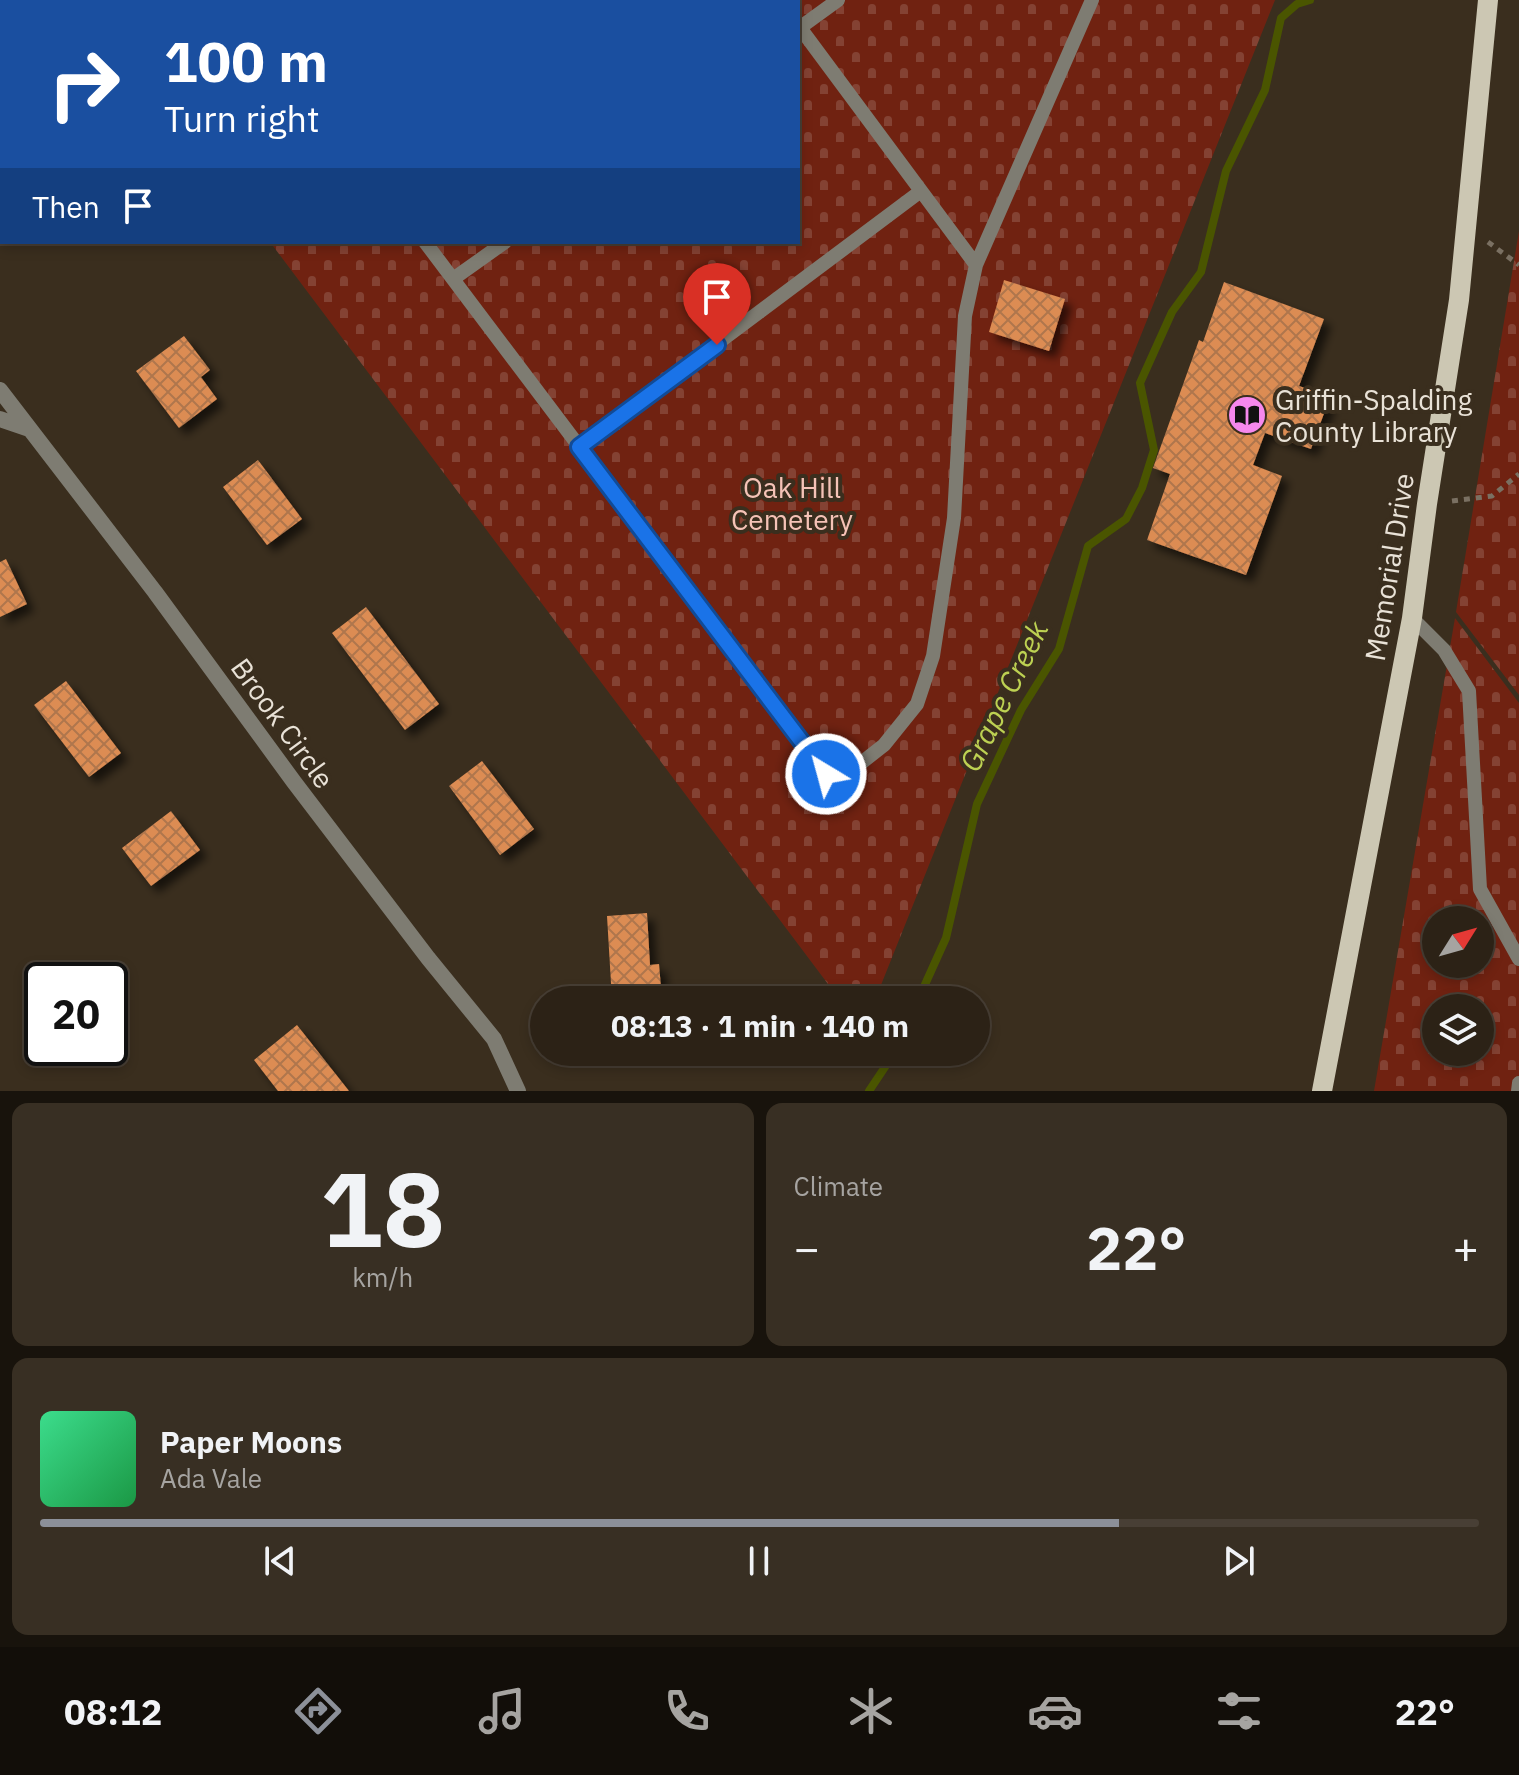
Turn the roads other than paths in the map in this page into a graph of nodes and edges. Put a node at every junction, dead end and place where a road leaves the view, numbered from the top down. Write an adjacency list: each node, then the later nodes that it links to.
1 (838, 0): 5 (lane)
2 (1092, 0): 10 (lane)
3 (1488, 0): 4 (street); 16 (main road, Memorial Drive)
4 (1497, 0)
5 (800, 26)
6 (800, 28): 7 (lane)
7 (921, 191): 10 (lane); 15 (lane)
8 (427, 244): 11 (lane)
9 (502, 244): 11 (lane)
10 (976, 265): 15 (lane)
11 (453, 279): 15 (lane)
12 (0, 390): 14 (street, Brook Circle)
13 (0, 419): 14 (street)
14 (31, 430): 19 (street, Brook Circle)
15 (579, 447)
16 (1412, 618): 17 (lane); 20 (main road, Memorial Drive)
17 (1519, 959)
18 (1519, 1083): 21 (lane)
19 (518, 1091)
20 (1322, 1091)
21 (1518, 1091)

